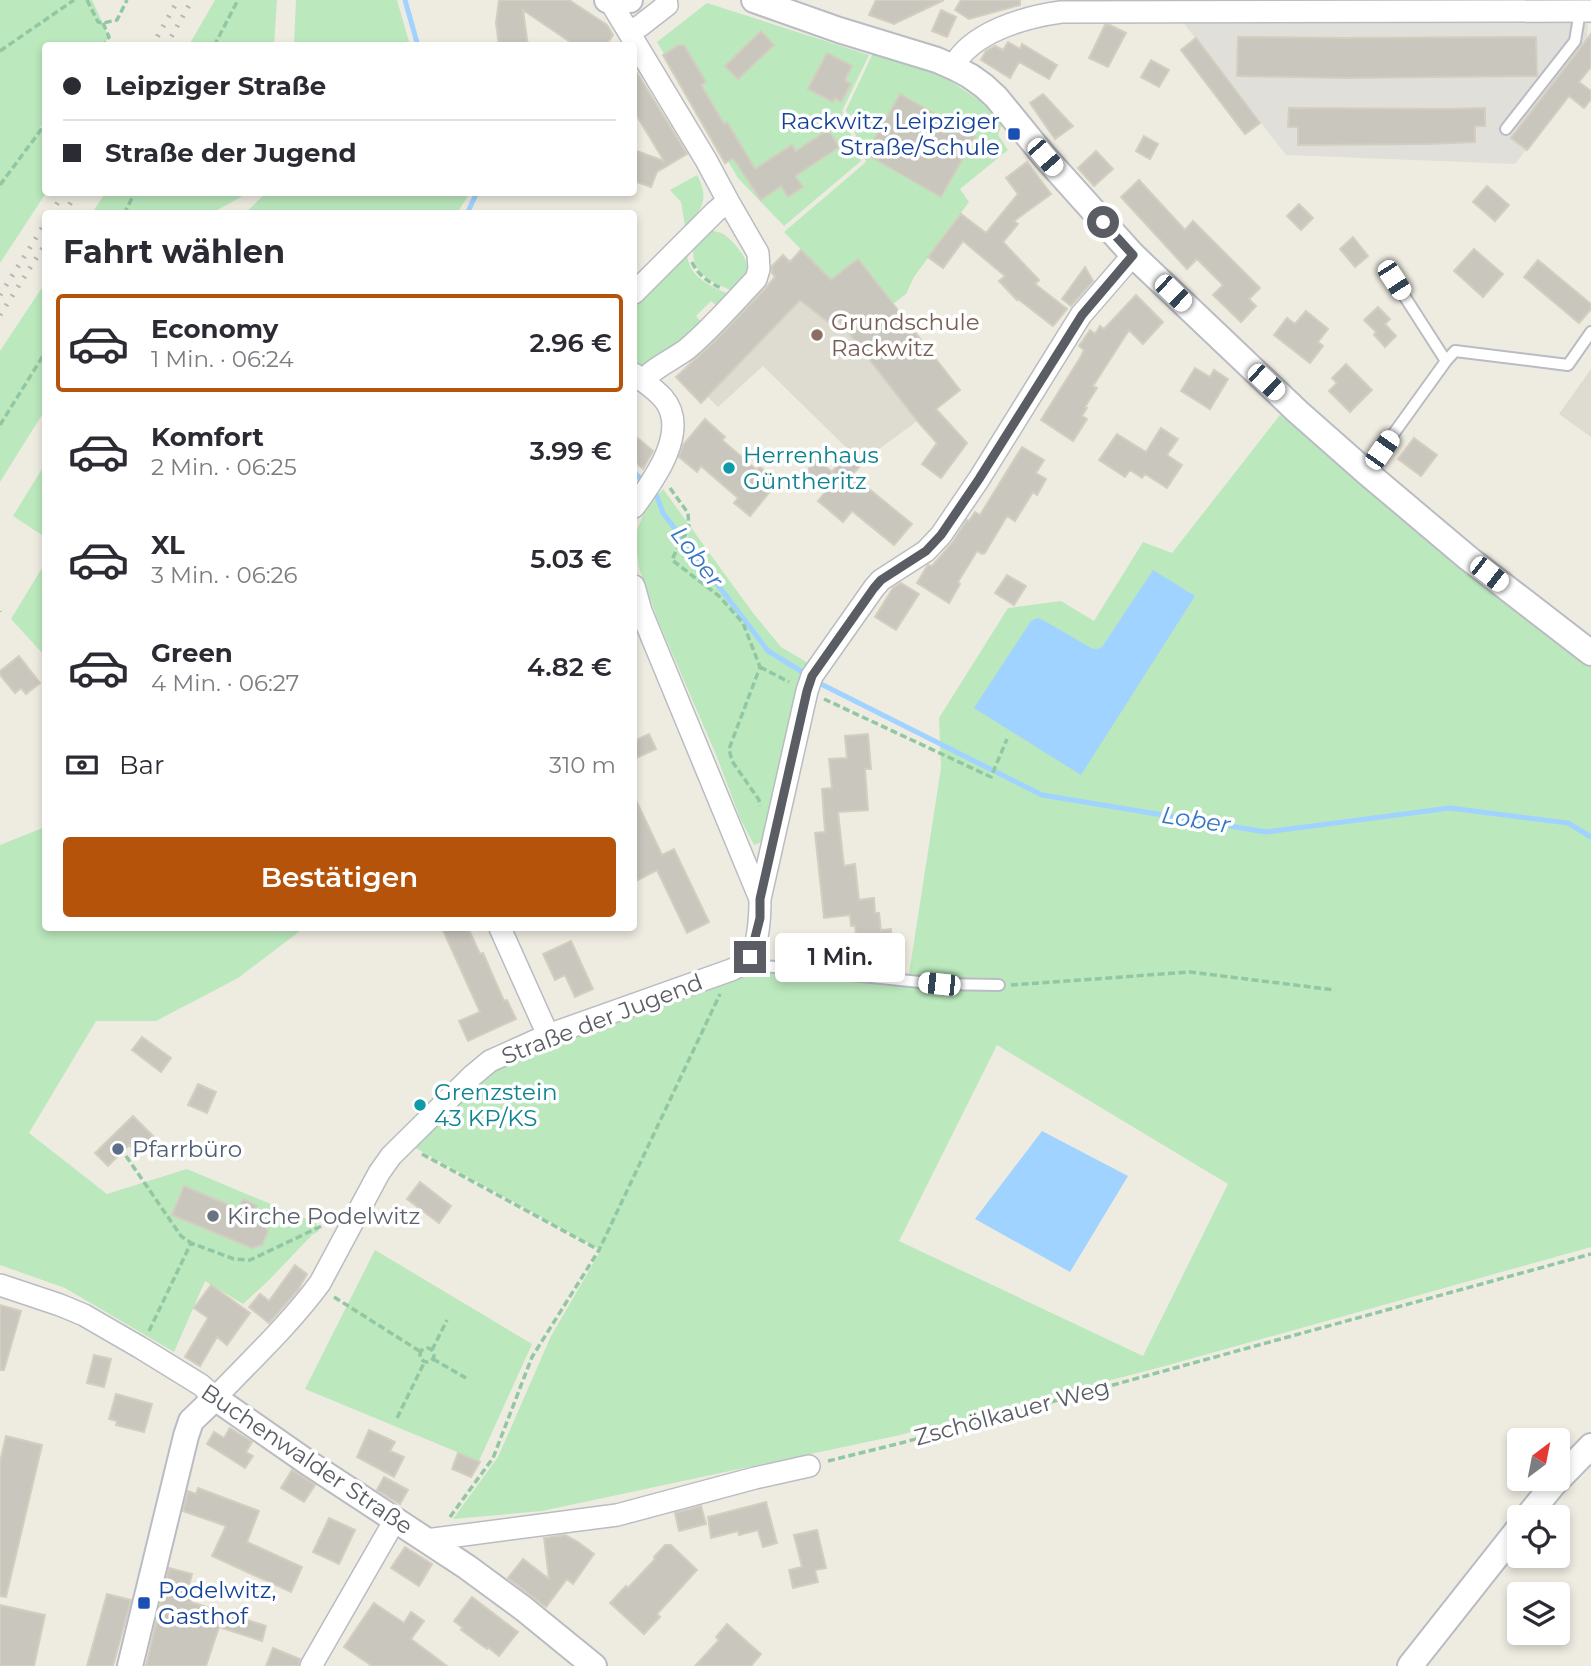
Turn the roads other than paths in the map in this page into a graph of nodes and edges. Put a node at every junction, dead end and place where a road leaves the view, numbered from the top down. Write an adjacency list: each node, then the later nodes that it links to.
1 (609, 0): 2 (street); 6 (street)
2 (630, 0)
3 (666, 0): 6 (street)
4 (754, 0): 9 (street)
5 (1585, 11): 9 (street); 10 (lane)
6 (629, 32): 7 (street)
7 (635, 42)
8 (637, 45): 11 (street)
9 (953, 67): 12 (street)
10 (1506, 129)
11 (728, 201): 14 (street); 17 (street)
12 (1133, 255): 18 (street); 22 (street)
13 (1394, 280): 16 (lane)
14 (637, 290)
15 (1591, 332): 16 (lane)
16 (1446, 361): 18 (lane)
17 (638, 377): 19 (street)
18 (1366, 472): 21 (street)
19 (637, 503)
20 (637, 597): 22 (street)
21 (1591, 653)
22 (760, 899): 24 (street)
23 (500, 931): 26 (street)
24 (750, 957): 25 (lane); 26 (street, Straße der Jugend)
25 (999, 985)
26 (548, 1035): 28 (street, Straße der Jugend)
27 (0, 1285): 28 (street, Buchenwalder Straße)
28 (215, 1398): 32 (street, Buchenwalder Straße); 35 (street)
29 (1591, 1446): 31 (street)
30 (809, 1466): 33 (street)
31 (1537, 1505)
32 (395, 1520): 33 (street, Buchenwalder Straße); 36 (street)
33 (437, 1539): 37 (street, Buchenwalder Straße)
34 (1507, 1543): 38 (street)
35 (130, 1666)
36 (311, 1666)
37 (594, 1666)
38 (1410, 1666)

